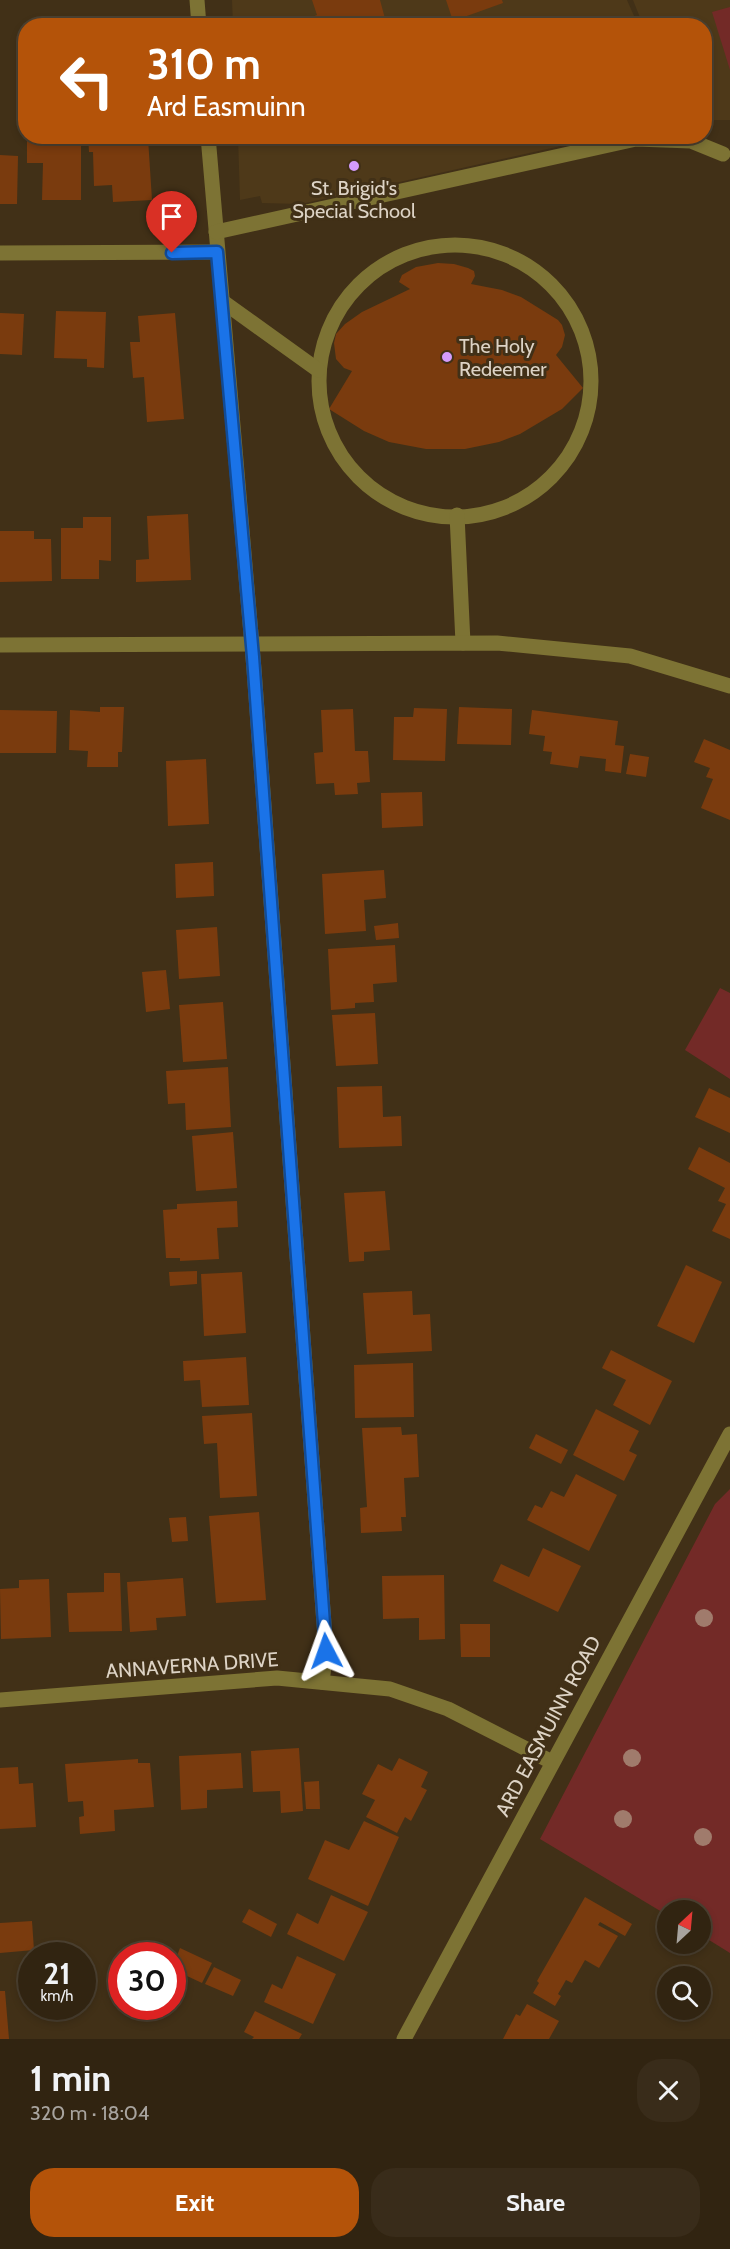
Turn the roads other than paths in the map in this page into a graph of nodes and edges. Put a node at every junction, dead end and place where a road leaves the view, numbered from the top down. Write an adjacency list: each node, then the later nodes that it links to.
1 (197, 0): 2 (street)
2 (198, 18)
3 (209, 144): 7 (street)
4 (613, 144): 7 (street)
5 (699, 144): 6 (street)
6 (723, 154)
7 (216, 232): 8 (street)
8 (217, 252): 9 (street); 10 (street)
9 (0, 253)
10 (222, 301): 11 (street); 14 (street)
11 (318, 370): 12 (street); 12 (street)
12 (457, 514): 13 (street)
13 (463, 643): 14 (street); 16 (street)
14 (252, 644): 15 (street); 18 (street)
15 (0, 645)
16 (730, 687)
17 (728, 1442): 20 (street, ARD EASMUINN ROAD)
18 (322, 1682): 19 (street, ANNAVERNA DRIVE); 20 (street, ANNAVERNA DRIVE)
19 (0, 1700)
20 (552, 1762): 21 (street, ARD EASMUINN ROAD)
21 (404, 2039)

